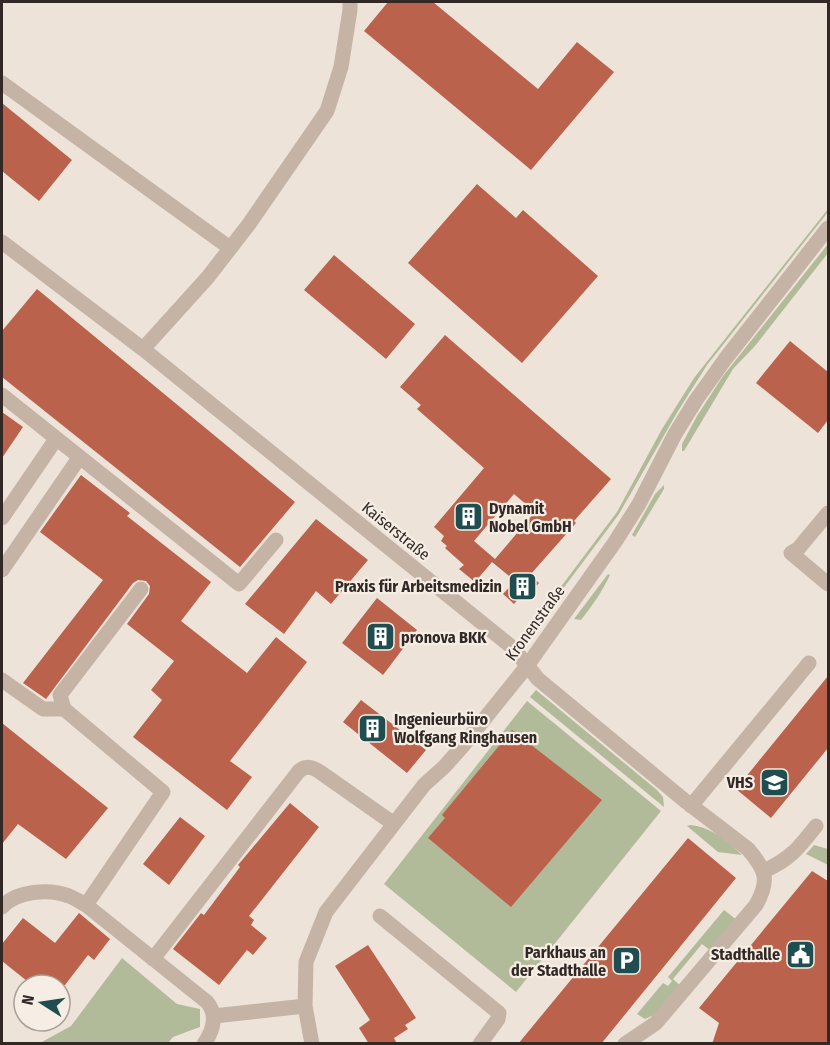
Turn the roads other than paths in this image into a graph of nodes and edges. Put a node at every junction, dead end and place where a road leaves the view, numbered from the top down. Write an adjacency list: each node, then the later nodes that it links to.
1 (350, 2): 5 (street)
2 (2, 83): 5 (street)
3 (828, 228): 17 (street, Kronenstraße)
4 (2, 242): 6 (street, Kaiserstraße)
5 (230, 248): 6 (street)
6 (143, 349): 17 (street, Kaiserstraße)
7 (2, 395): 8 (street)
8 (56, 439): 9 (street); 11 (street)
9 (79, 458): 12 (street); 13 (street)
10 (828, 513): 14 (street)
11 (2, 518)
12 (276, 540)
13 (2, 567)
14 (828, 584)
15 (141, 589): 19 (street)
16 (809, 663): 20 (street)
17 (527, 666): 20 (street, Kaiserstraße); 21 (street, Kronenstraße)
18 (2, 680): 19 (street)
19 (64, 709): 24 (street)
20 (691, 806): 23 (street, Kaiserstraße)
21 (394, 824): 27 (street); 28 (street, Kronenstraße)
22 (816, 826): 23 (street)
23 (760, 865): 33 (street)
24 (86, 906): 25 (street); 27 (street)
25 (2, 907)
26 (380, 916): 32 (street)
27 (153, 959): 29 (street)
28 (305, 1006): 29 (street); 31 (street, Kronenstraße)
29 (214, 1016): 30 (street)
30 (204, 1044)
31 (312, 1044)
32 (480, 1044)
33 (625, 1044)

